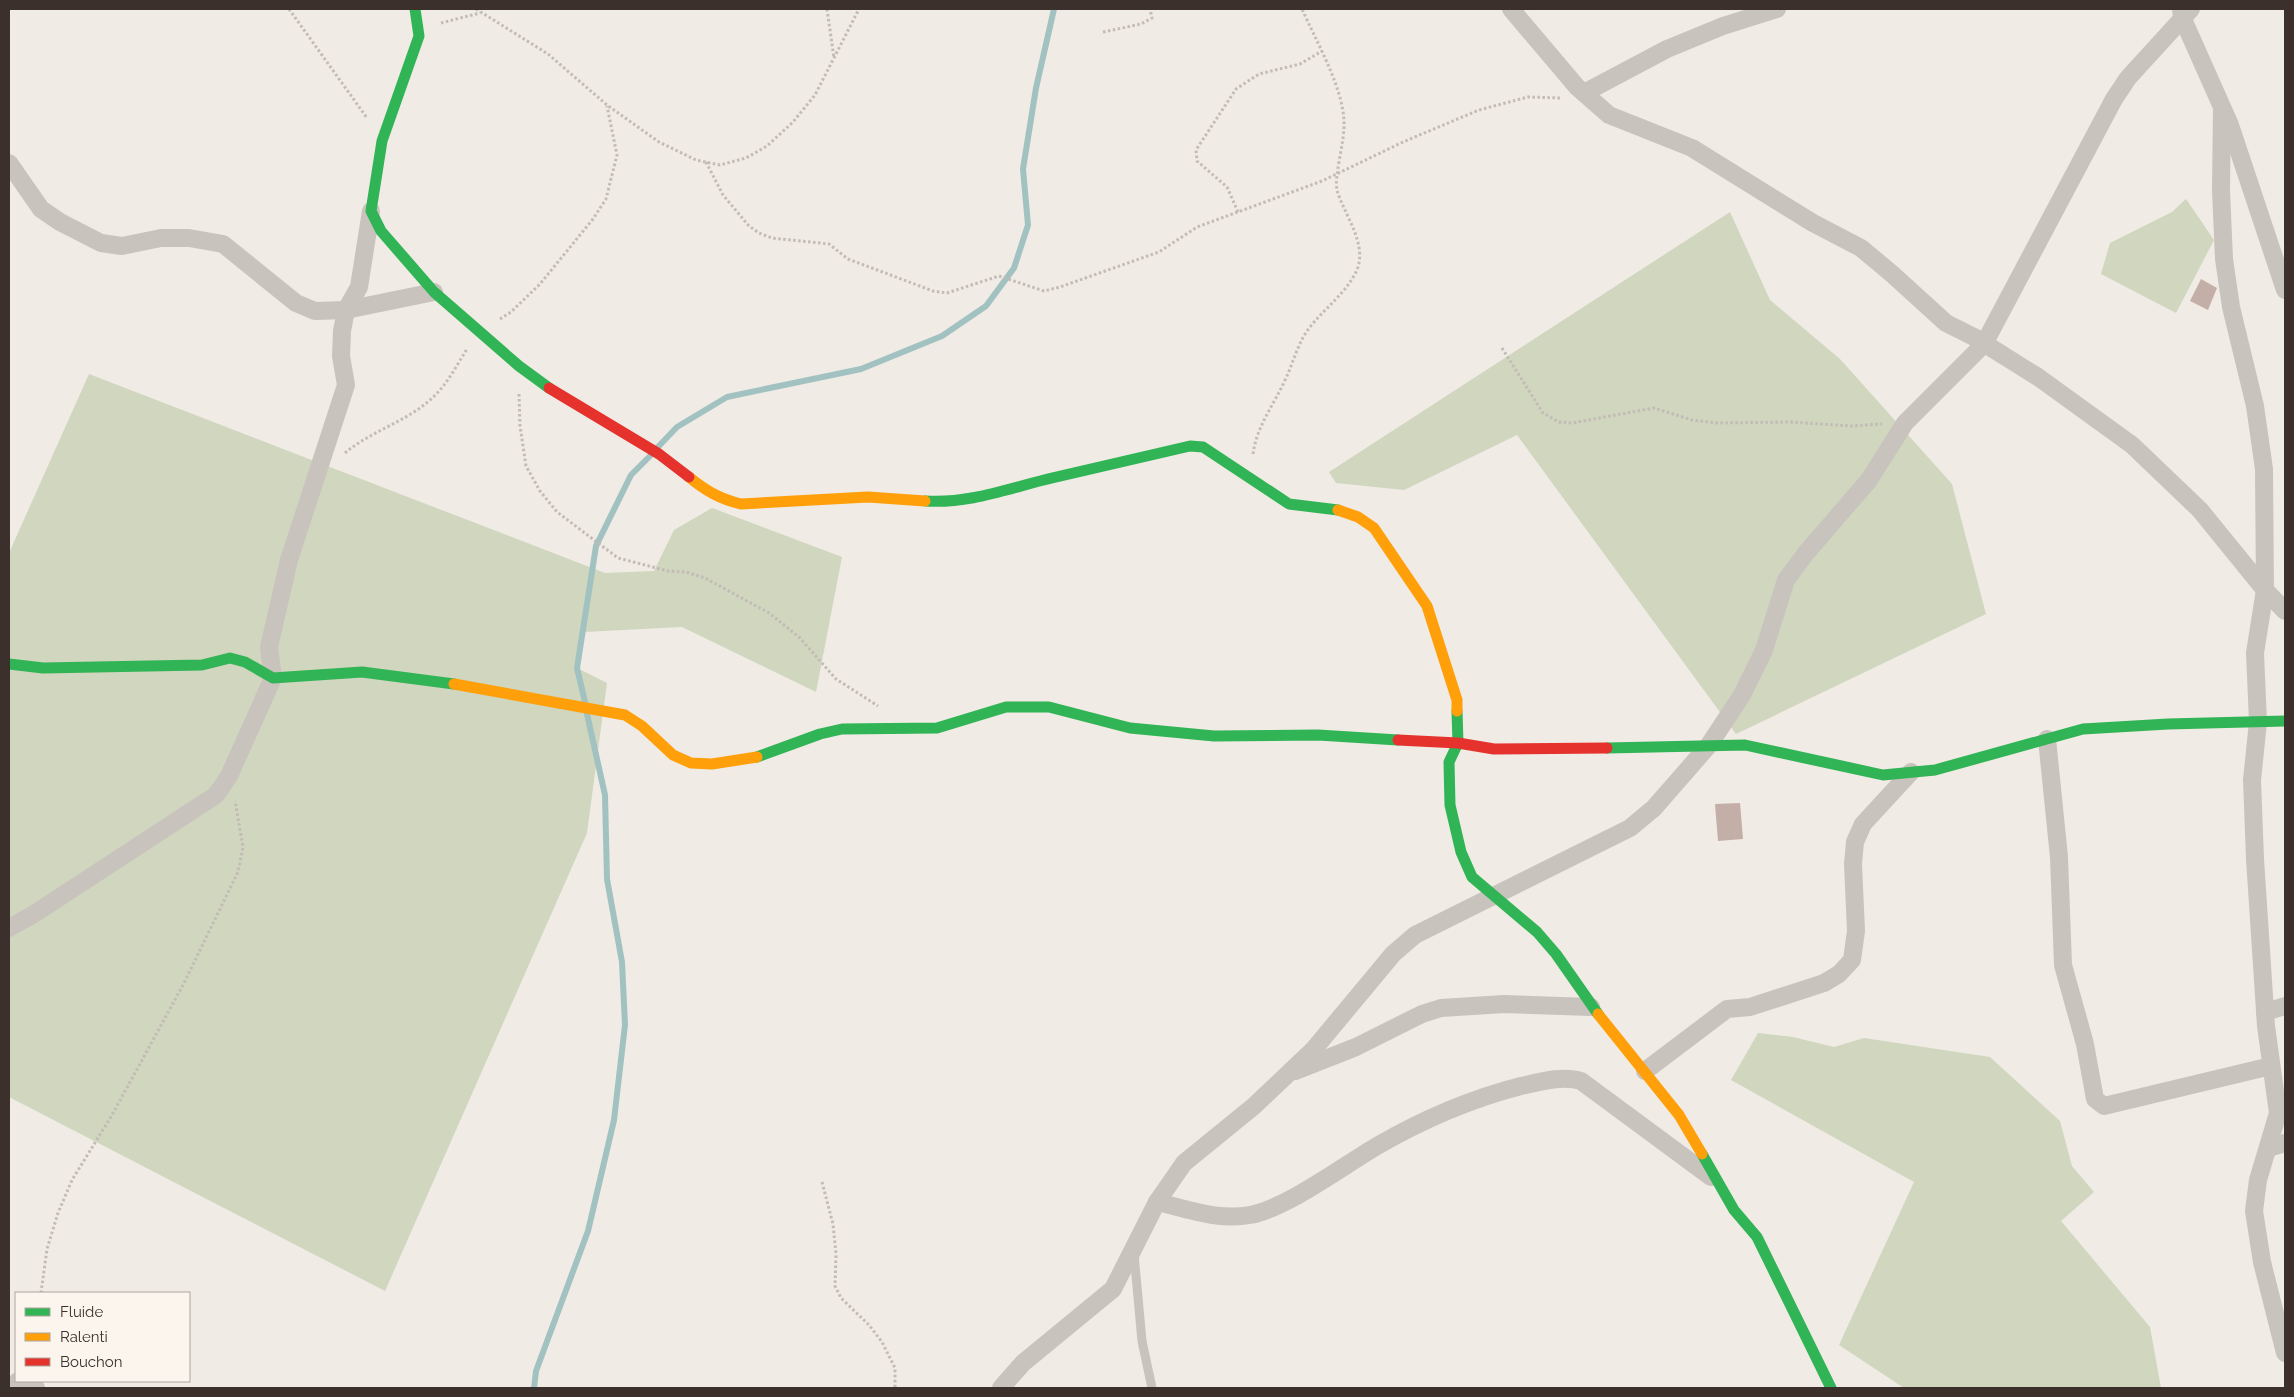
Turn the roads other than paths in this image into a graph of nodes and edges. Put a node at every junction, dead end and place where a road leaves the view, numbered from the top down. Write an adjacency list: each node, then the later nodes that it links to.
1 (415, 9): 8 (street)
2 (1511, 9): 5 (street)
3 (1777, 9): 5 (street)
4 (2185, 12): 6 (street); 12 (street)
5 (1584, 93): 12 (street)
6 (2222, 108): 9 (street); 13 (street)
7 (9, 162): 11 (street)
8 (371, 212): 10 (street); 11 (street)
9 (2285, 290)
10 (434, 292): 11 (street); 19 (street)
11 (346, 310): 16 (street)
12 (1984, 344): 13 (street); 20 (street)
13 (2265, 590): 14 (street); 17 (street)
14 (2285, 611)
15 (9, 664): 16 (street)
16 (273, 678): 19 (street); 23 (street)
17 (2276, 724): 18 (street); 26 (street)
18 (2047, 739): 21 (street); 27 (street)
19 (1458, 743): 20 (street); 22 (street)
20 (1708, 746): 21 (street); 22 (street)
21 (1911, 772): 28 (street)
22 (1494, 895): 25 (street); 29 (street)
23 (9, 928)
24 (2285, 1006): 26 (street)
25 (1591, 1007): 28 (street); 29 (street)
26 (2265, 1012): 27 (street)
27 (2271, 1066): 31 (street)
28 (1645, 1071): 32 (street)
29 (1288, 1074): 33 (street)
30 (2285, 1143): 31 (street)
31 (2268, 1148): 35 (street)
32 (1718, 1182): 33 (street); 38 (street)
33 (1157, 1202): 34 (street)
34 (1133, 1249): 36 (street); 37 (lane)
35 (2285, 1353)
36 (1001, 1388)
37 (1152, 1388)
38 (1831, 1388)

